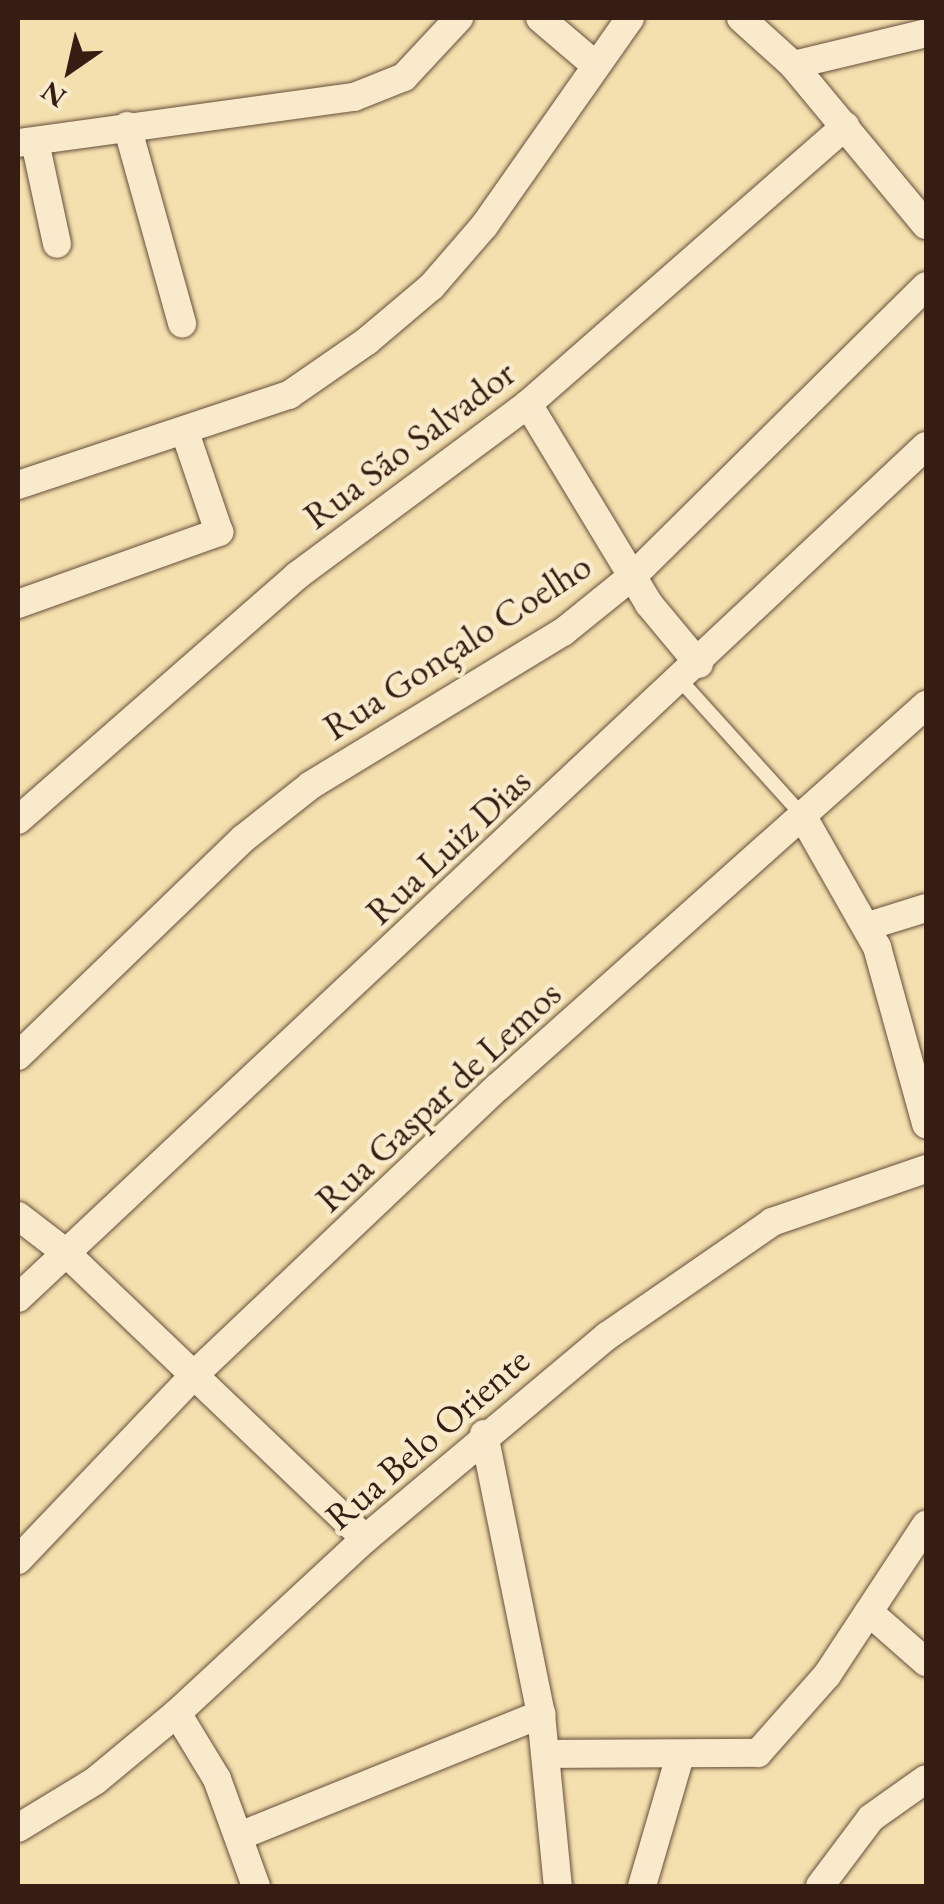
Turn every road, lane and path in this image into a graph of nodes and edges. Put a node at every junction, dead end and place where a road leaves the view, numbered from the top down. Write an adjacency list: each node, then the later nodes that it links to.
1 (458, 18): 8 (street)
2 (540, 18): 6 (street)
3 (630, 18): 6 (street)
4 (741, 18): 7 (street)
5 (926, 33): 7 (street)
6 (594, 64): 16 (street)
7 (793, 65): 9 (street)
8 (127, 126): 10 (street); 14 (street)
9 (845, 126): 11 (street); 15 (street, Rua São Salvador)
10 (26, 142): 12 (street)
11 (926, 224)
12 (56, 244)
13 (926, 286): 19 (street, Rua Gonçalo Coelho)
14 (182, 323)
15 (528, 404): 19 (street); 24 (street, Rua São Salvador)
16 (184, 432): 18 (street); 20 (street)
17 (926, 446): 21 (street, Rua Luiz Dias)
18 (18, 485)
19 (634, 574): 21 (street); 27 (street, Rua Gonçalo Coelho)
20 (18, 604)
21 (690, 673): 23 (lane); 31 (street, Rua Luiz Dias)
22 (926, 705): 23 (street, Rua Gaspar de Lemos)
23 (802, 814): 26 (street); 33 (street, Rua Gaspar de Lemos)
24 (18, 820)
25 (926, 908): 26 (street)
26 (868, 926): 28 (street)
27 (18, 1056)
28 (926, 1124)
29 (926, 1169): 34 (street, Rua Belo Oriente)
30 (18, 1216): 31 (street)
31 (65, 1252): 32 (street, Rua Luiz Dias); 33 (street)
32 (18, 1298)
33 (194, 1375): 36 (street); 37 (street, Rua Gaspar de Lemos)
34 (484, 1434): 36 (street, Rua Belo Oriente); 41 (street)
35 (926, 1524): 38 (street)
36 (365, 1538): 40 (street, Rua Belo Oriente)
37 (18, 1560)
38 (869, 1612): 39 (street); 43 (street)
39 (926, 1662)
40 (177, 1714): 45 (street, Rua Belo Oriente); 46 (street)
41 (541, 1714): 42 (street); 46 (street)
42 (547, 1754): 43 (street); 49 (street)
43 (680, 1756): 50 (street)
44 (926, 1779): 47 (street)
45 (18, 1828)
46 (242, 1835): 48 (street)
47 (830, 1881)
48 (256, 1886)
49 (558, 1886)
50 (642, 1886)

